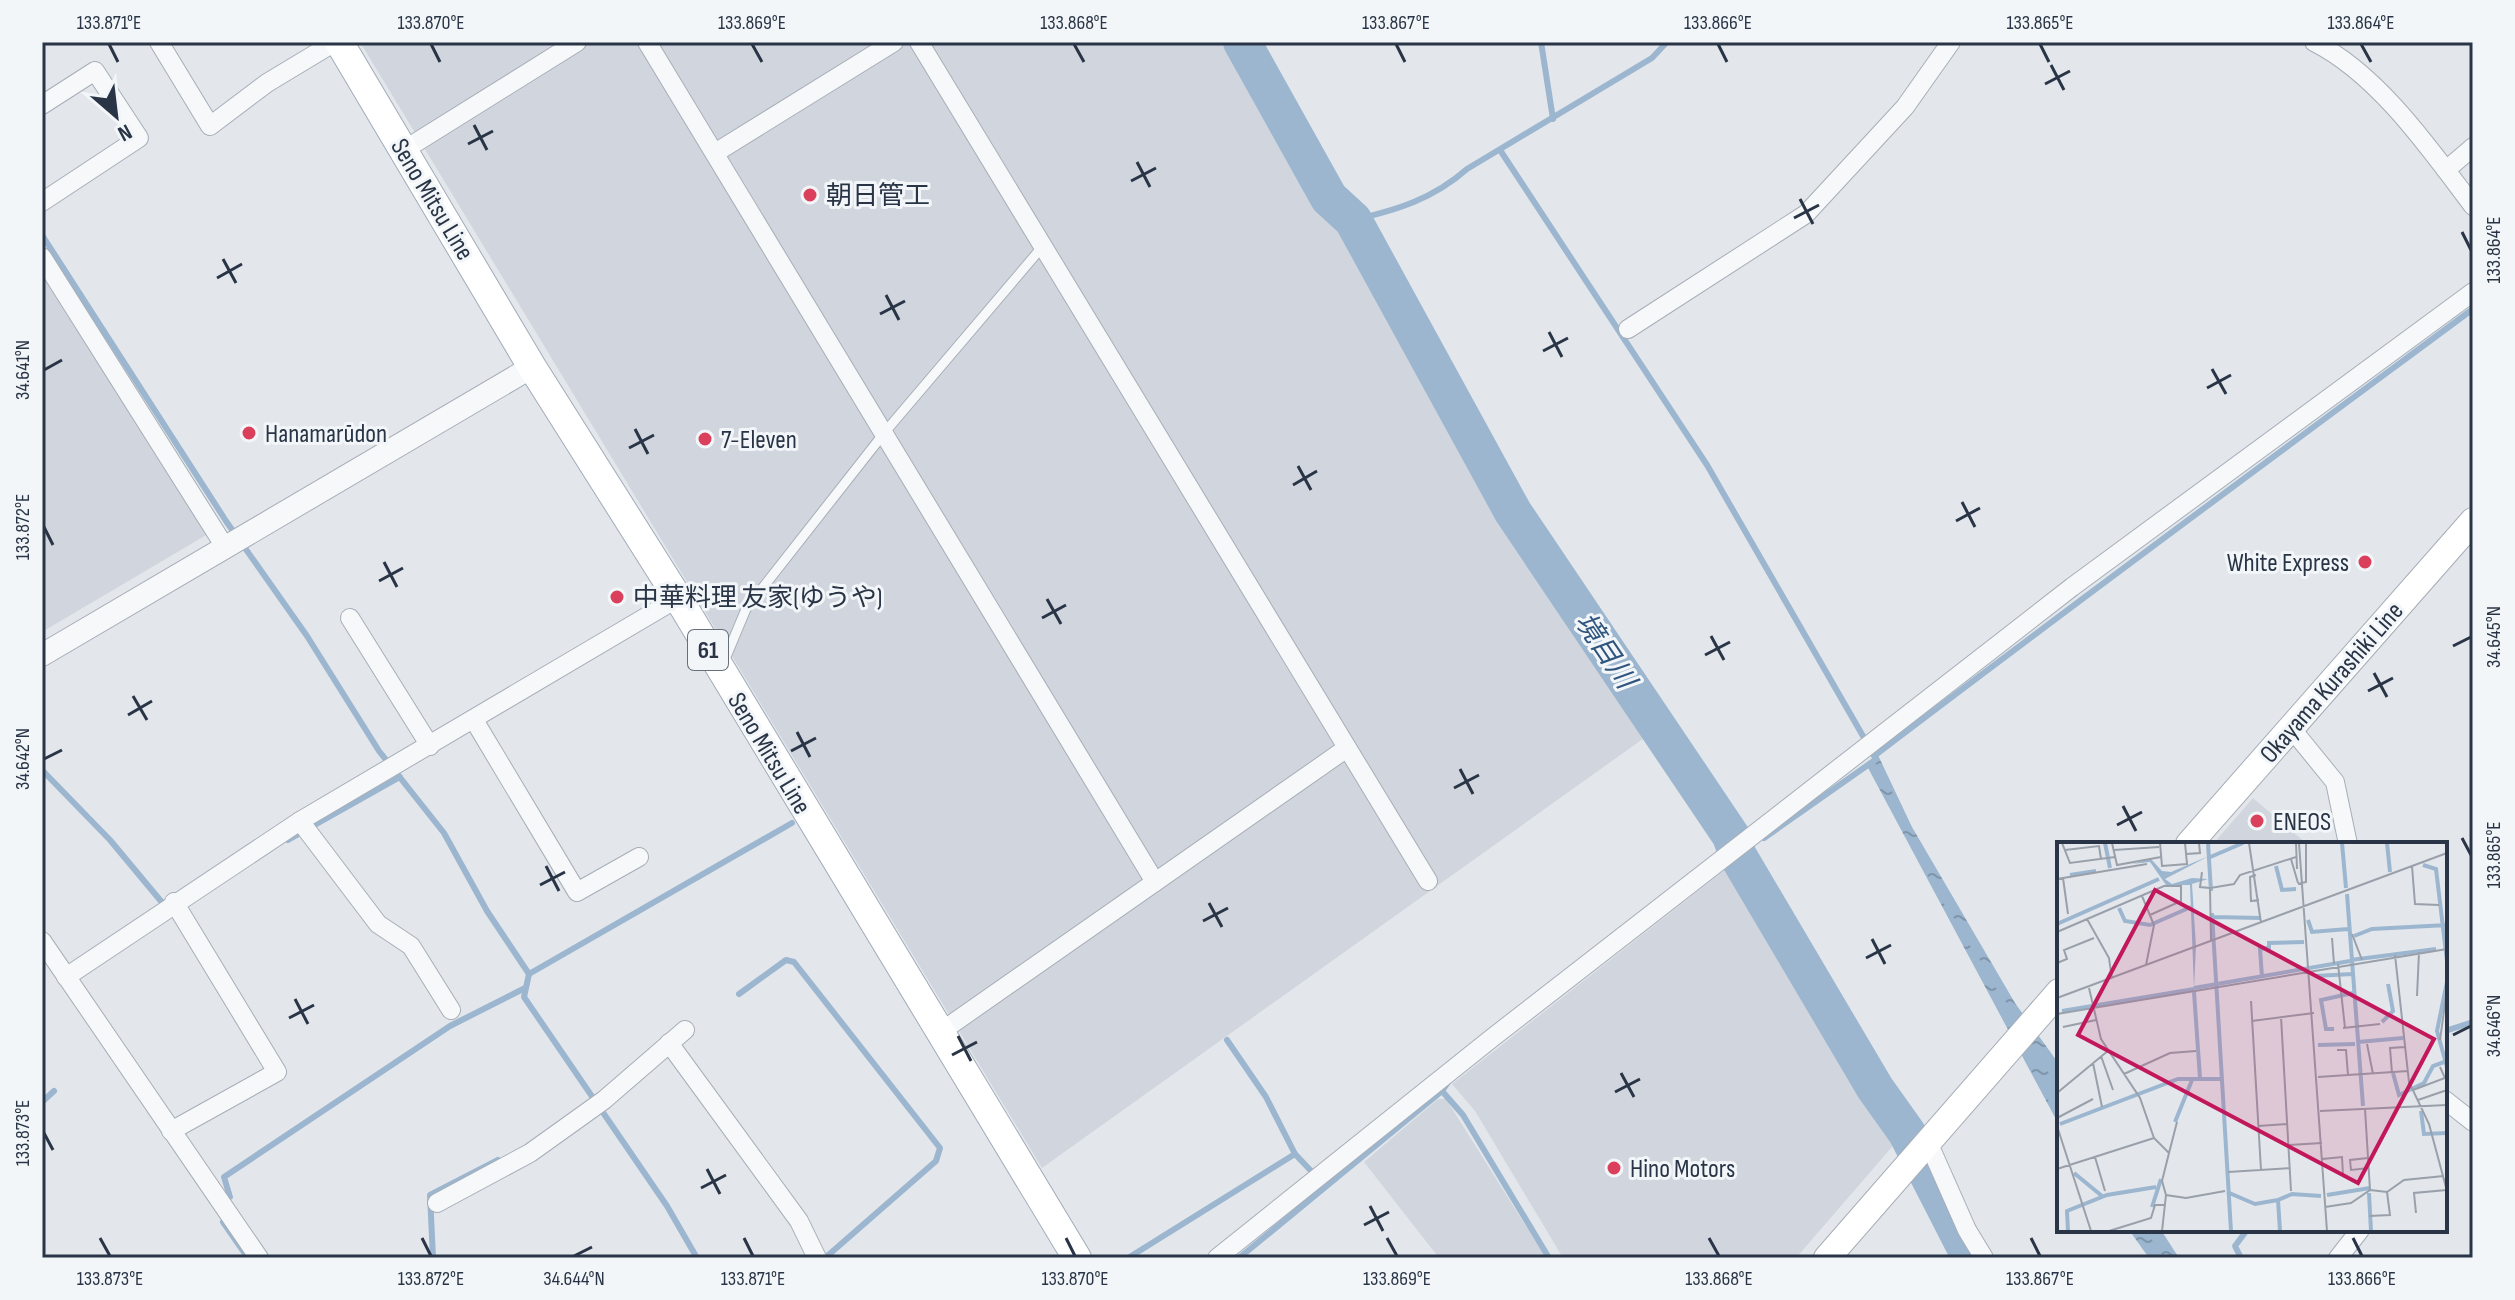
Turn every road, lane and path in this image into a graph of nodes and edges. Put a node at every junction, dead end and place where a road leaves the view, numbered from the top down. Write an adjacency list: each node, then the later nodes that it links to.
1 (159, 42): 2 (street)
2 (337, 42): 11 (main road, Seno Mitsu Line / 61)
3 (577, 42): 11 (street)
4 (647, 42): 12 (street)
5 (894, 42): 12 (street)
6 (919, 42): 16 (street)
7 (1951, 42): 19 (street)
8 (2314, 42): 13 (street)
9 (42, 105): 14 (street)
10 (2473, 147): 13 (street)
11 (404, 150): 20 (main road, Seno Mitsu Line / 61)
12 (715, 153): 21 (street)
13 (2446, 170): 15 (street)
14 (42, 202)
15 (2473, 206)
16 (1043, 246): 21 (lane); 31 (street)
17 (42, 257): 23 (street)
18 (2473, 292): 55 (street)
19 (1628, 329)
20 (532, 367): 23 (street); 24 (main road, Seno Mitsu Line / 61)
21 (885, 432): 27 (lane); 37 (street)
22 (2473, 521): 29 (main road, Okayama Kurashiki Line)
23 (234, 541): 26 (street)
24 (678, 598): 27 (main road, Seno Mitsu Line / 61); 28 (street)
25 (350, 618): 30 (street)
26 (42, 655)
27 (720, 670): 44 (main road, Seno Mitsu Line / 61)
28 (474, 720): 30 (street); 35 (street)
29 (2291, 728): 33 (main road, Okayama Kurashiki Line); 34 (street)
30 (430, 746): 32 (street)
31 (1347, 748): 36 (street); 37 (street)
32 (305, 828): 38 (street); 42 (street)
33 (2191, 842)
34 (2348, 842)
35 (639, 857)
36 (1428, 881)
37 (1155, 882): 44 (street)
38 (173, 909): 40 (street); 48 (street)
39 (42, 941): 40 (street)
40 (66, 977): 48 (street)
41 (2057, 994): 49 (main road)
42 (451, 1010)
43 (685, 1030): 45 (street)
44 (939, 1033): 54 (main road, Seno Mitsu Line / 61)
45 (669, 1043): 50 (street); 53 (street)
46 (2449, 1111): 47 (street)
47 (2473, 1122)
48 (171, 1131): 52 (street)
49 (1928, 1142): 56 (main road); 57 (street)
50 (437, 1203)
51 (2358, 1232): 58 (street)
52 (259, 1258)
53 (817, 1258)
54 (1077, 1258)
55 (1217, 1258)
56 (1827, 1258)
57 (1984, 1258)
58 (2338, 1258)

